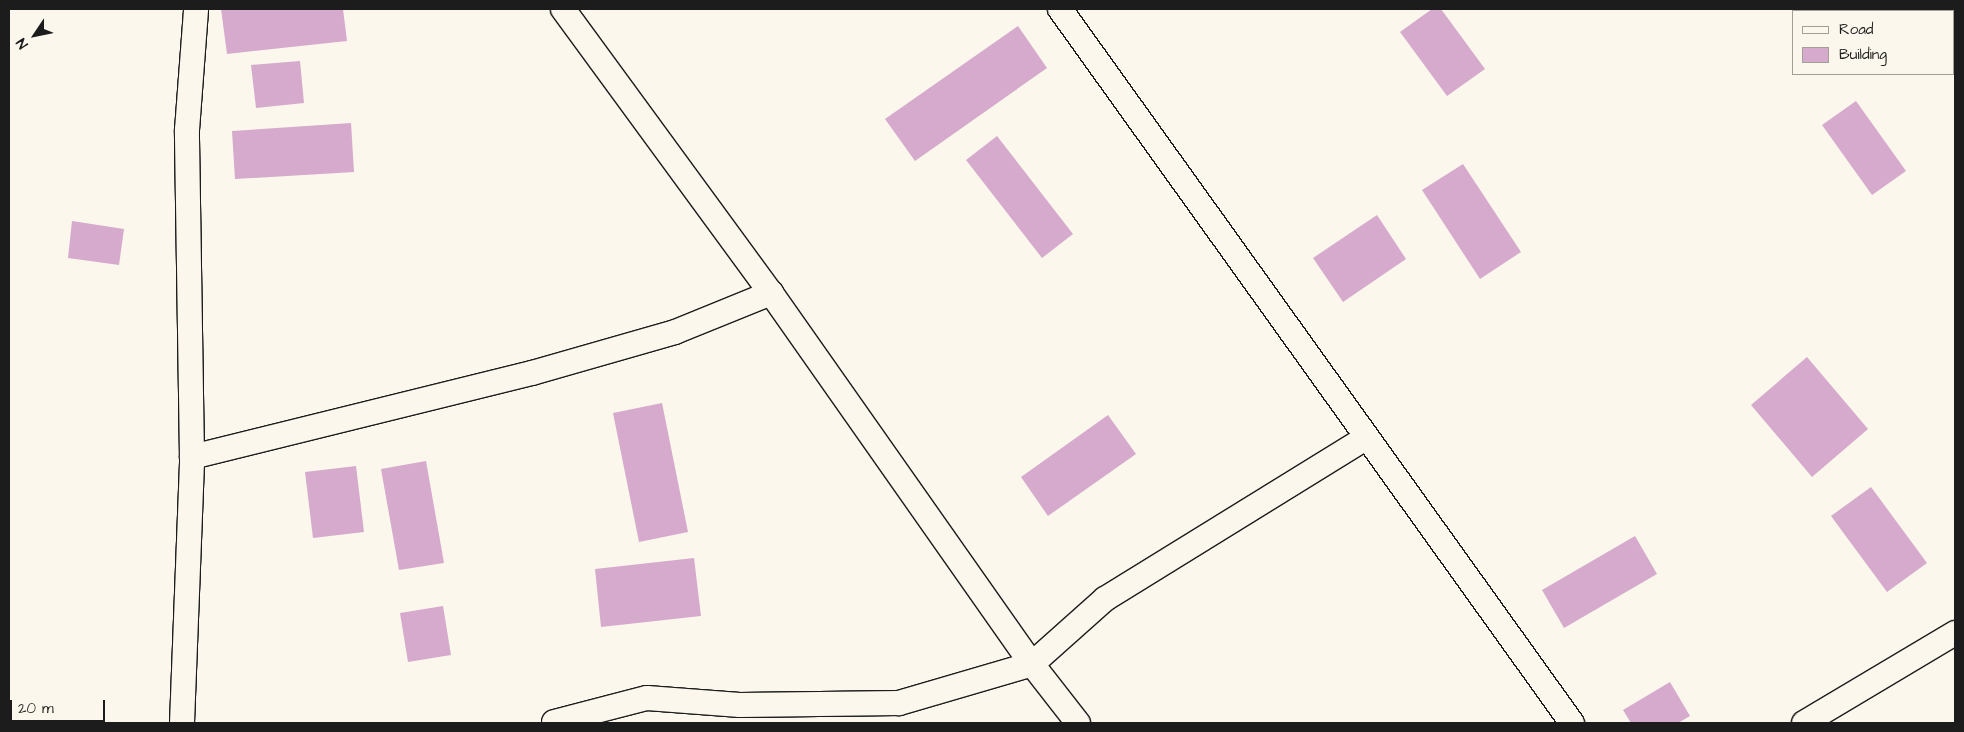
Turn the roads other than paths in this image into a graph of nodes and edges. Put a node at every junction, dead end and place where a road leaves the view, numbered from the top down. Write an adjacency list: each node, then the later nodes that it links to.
1 (196, 9): 6 (street)
2 (563, 9): 4 (street)
3 (1060, 9): 5 (street)
4 (771, 294): 6 (street); 8 (street)
5 (1366, 438): 8 (street); 12 (street)
6 (192, 458): 9 (street)
7 (1955, 633): 13 (street)
8 (1032, 664): 10 (street); 11 (street)
9 (182, 723)
10 (551, 723)
11 (1078, 723)
12 (1572, 723)
13 (1804, 723)

